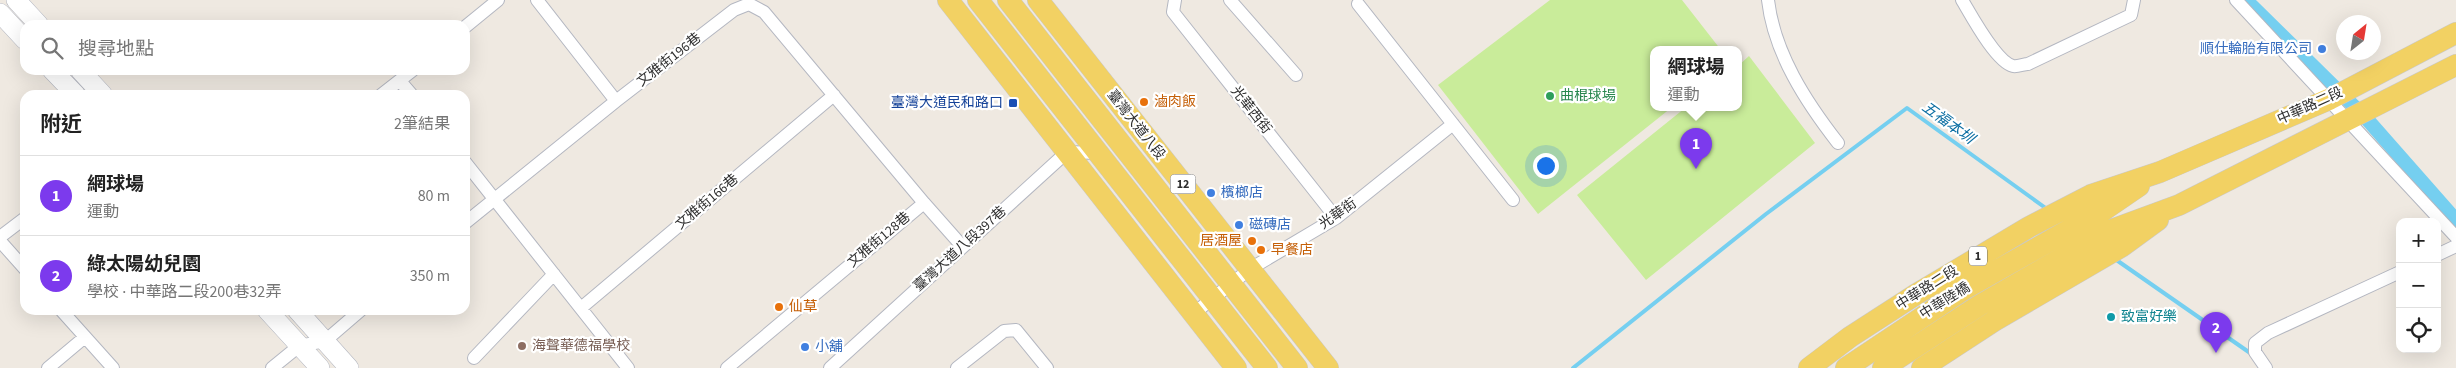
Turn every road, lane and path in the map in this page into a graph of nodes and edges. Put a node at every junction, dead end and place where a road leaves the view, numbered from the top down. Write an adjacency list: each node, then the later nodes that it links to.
1 (16, 0): 16 (street)
2 (498, 0): 17 (street)
3 (537, 0): 32 (street)
4 (948, 0): 36 (main road)
5 (978, 0): 37 (main road)
6 (1008, 0): 58 (main road, 臺灣大道八段 / 12)
7 (1038, 0): 55 (main road, 臺灣大道八段 / 12)
8 (1175, 0): 44 (street, 光華西街)
9 (1230, 0): 24 (street)
10 (1768, 0): 35 (street)
11 (1962, 0): 12 (street)
12 (2134, 0)
13 (2236, 0): 31 (street)
14 (1358, 4): 34 (street)
15 (0, 14): 19 (street)
16 (34, 20)
17 (470, 23)
18 (2456, 33): 31 (main road, 中華路二段 / 1)
19 (20, 35)
20 (2456, 65): 33 (main road, 中華路二段 / 1)
21 (57, 75): 26 (street)
22 (84, 75): 27 (street)
23 (406, 75): 25 (street)
24 (1296, 75)
25 (400, 80): 28 (street); 29 (street)
26 (71, 90)
27 (98, 90)
28 (387, 90)
29 (408, 90)
30 (834, 95): 32 (street, 文雅街196巷); 42 (street, 文雅街128巷); 60 (street, 文雅街166巷)
31 (2330, 99): 33 (street); 39 (main road, 中華路二段 / 1)
32 (616, 101): 40 (street, 文雅街196巷)
33 (2349, 120): 43 (main road, 中華路二段 / 1); 49 (street)
34 (1453, 124): 41 (street); 44 (street, 光華街)
35 (1838, 143)
36 (1067, 152): 37 (street); 51 (street, 臺灣大道八段397巷); 61 (main road)
37 (1098, 153): 59 (main road)
38 (470, 168): 40 (street)
39 (2160, 172): 46 (main road, 中華路二段 / 1); 84 (main road, 中華路二段 / 1)
40 (494, 199): 45 (street, 文雅街196巷); 56 (street)
41 (1513, 200)
42 (924, 203): 51 (street); 76 (street, 文雅街128巷)
43 (2179, 205): 46 (main road, 中華路二段 / 1); 87 (main road, 中華路二段 / 1)
44 (1336, 218): 55 (street, 光華街)
45 (470, 219)
46 (2106, 221): 85 (main road, 中華陸橋 / 1); 86 (main road, 中華陸橋 / 1)
47 (20, 222): 48 (street)
48 (0, 237)
49 (2456, 237)
50 (0, 241): 54 (street)
51 (962, 246): 77 (street, 臺灣大道八段397巷)
52 (2456, 246): 53 (street)
53 (2441, 252)
54 (20, 264)
55 (1250, 269): 58 (street, 光華街); 83 (main road, 臺灣大道八段 / 12)
56 (554, 274): 60 (street); 69 (street)
57 (2396, 274): 88 (street)
58 (1231, 284): 59 (street, 光華街); 82 (main road, 臺灣大道八段 / 12)
59 (1212, 299): 61 (street, 光華街); 81 (main road)
60 (581, 308): 75 (street)
61 (1194, 314): 80 (main road)
62 (65, 315): 66 (street)
63 (271, 315): 68 (street)
64 (302, 315): 67 (street)
65 (355, 315): 67 (street)
66 (85, 337): 70 (street); 71 (street)
67 (325, 341): 68 (street); 74 (street)
68 (299, 346): 72 (street); 73 (street)
69 (474, 358)
70 (48, 368)
71 (113, 368)
72 (272, 368)
73 (320, 368)
74 (349, 368)
75 (628, 368)
76 (727, 368)
77 (830, 368)
78 (956, 368): 79 (street)
79 (1047, 368)
80 (1236, 368)
81 (1267, 368)
82 (1297, 368)
83 (1328, 368)
84 (1809, 368)
85 (1846, 368)
86 (1883, 368)
87 (1922, 368)
88 (2266, 368)

